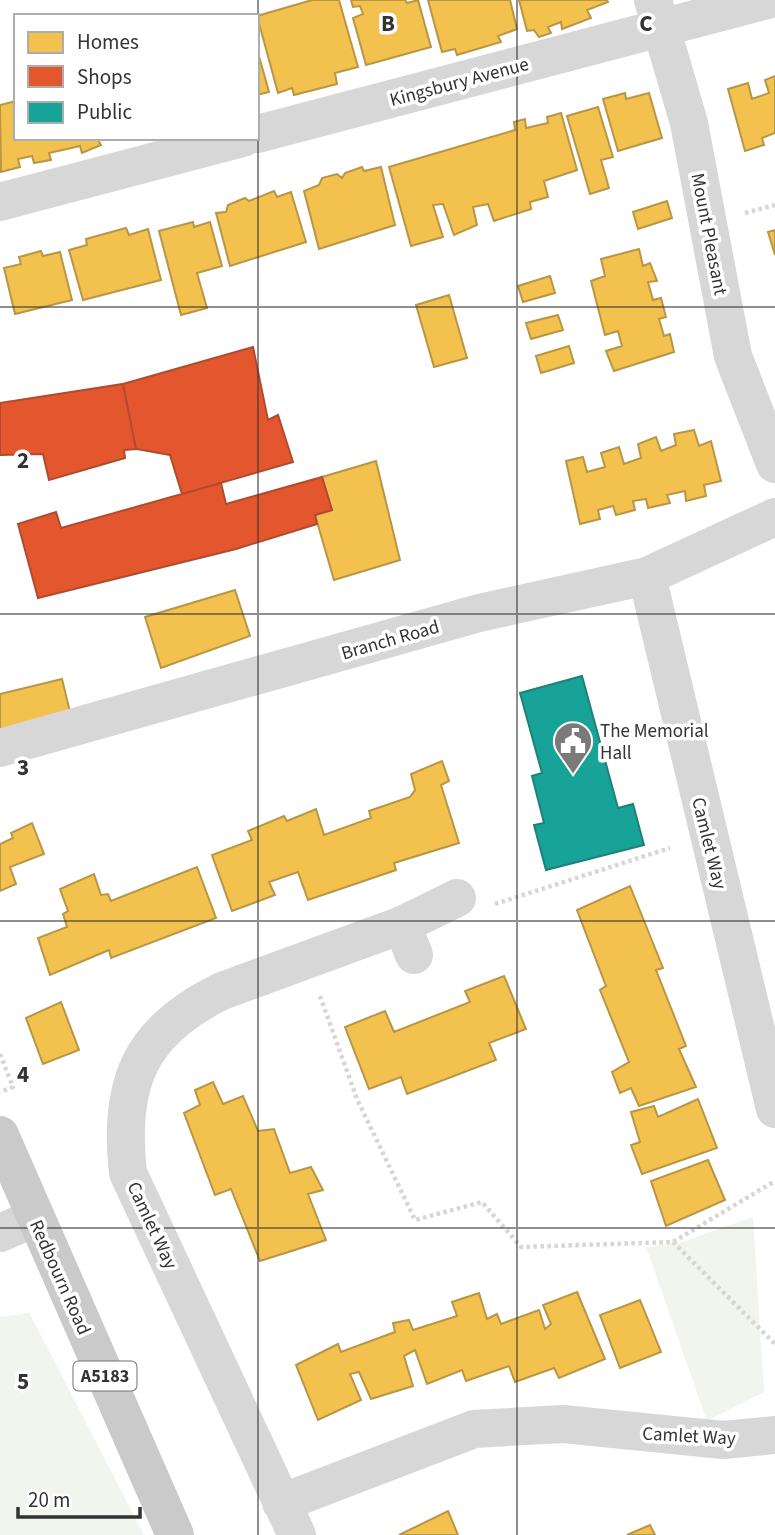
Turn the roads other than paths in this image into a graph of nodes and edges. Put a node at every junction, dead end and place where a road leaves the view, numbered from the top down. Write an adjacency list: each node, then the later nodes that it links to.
1 (766, 0): 2 (street, Kingsbury Avenue)
2 (657, 14): 3 (street, Kingsbury Avenue); 6 (street, Mount Pleasant)
3 (259, 133)
4 (235, 140): 5 (street)
5 (0, 202)
6 (775, 464)
7 (775, 517): 8 (street, Branch Road)
8 (647, 576): 9 (street, Branch Road); 11 (street, Camlet Way)
9 (0, 748)
10 (457, 898): 16 (street, Camlet Way)
11 (775, 1109)
12 (0, 1135): 13 (main road, Redbourn Road / A5183)
13 (35, 1218): 14 (street); 17 (main road, Redbourn Road / A5183)
14 (0, 1233)
15 (775, 1435): 16 (street, Camlet Way)
16 (289, 1519)
17 (175, 1535)

